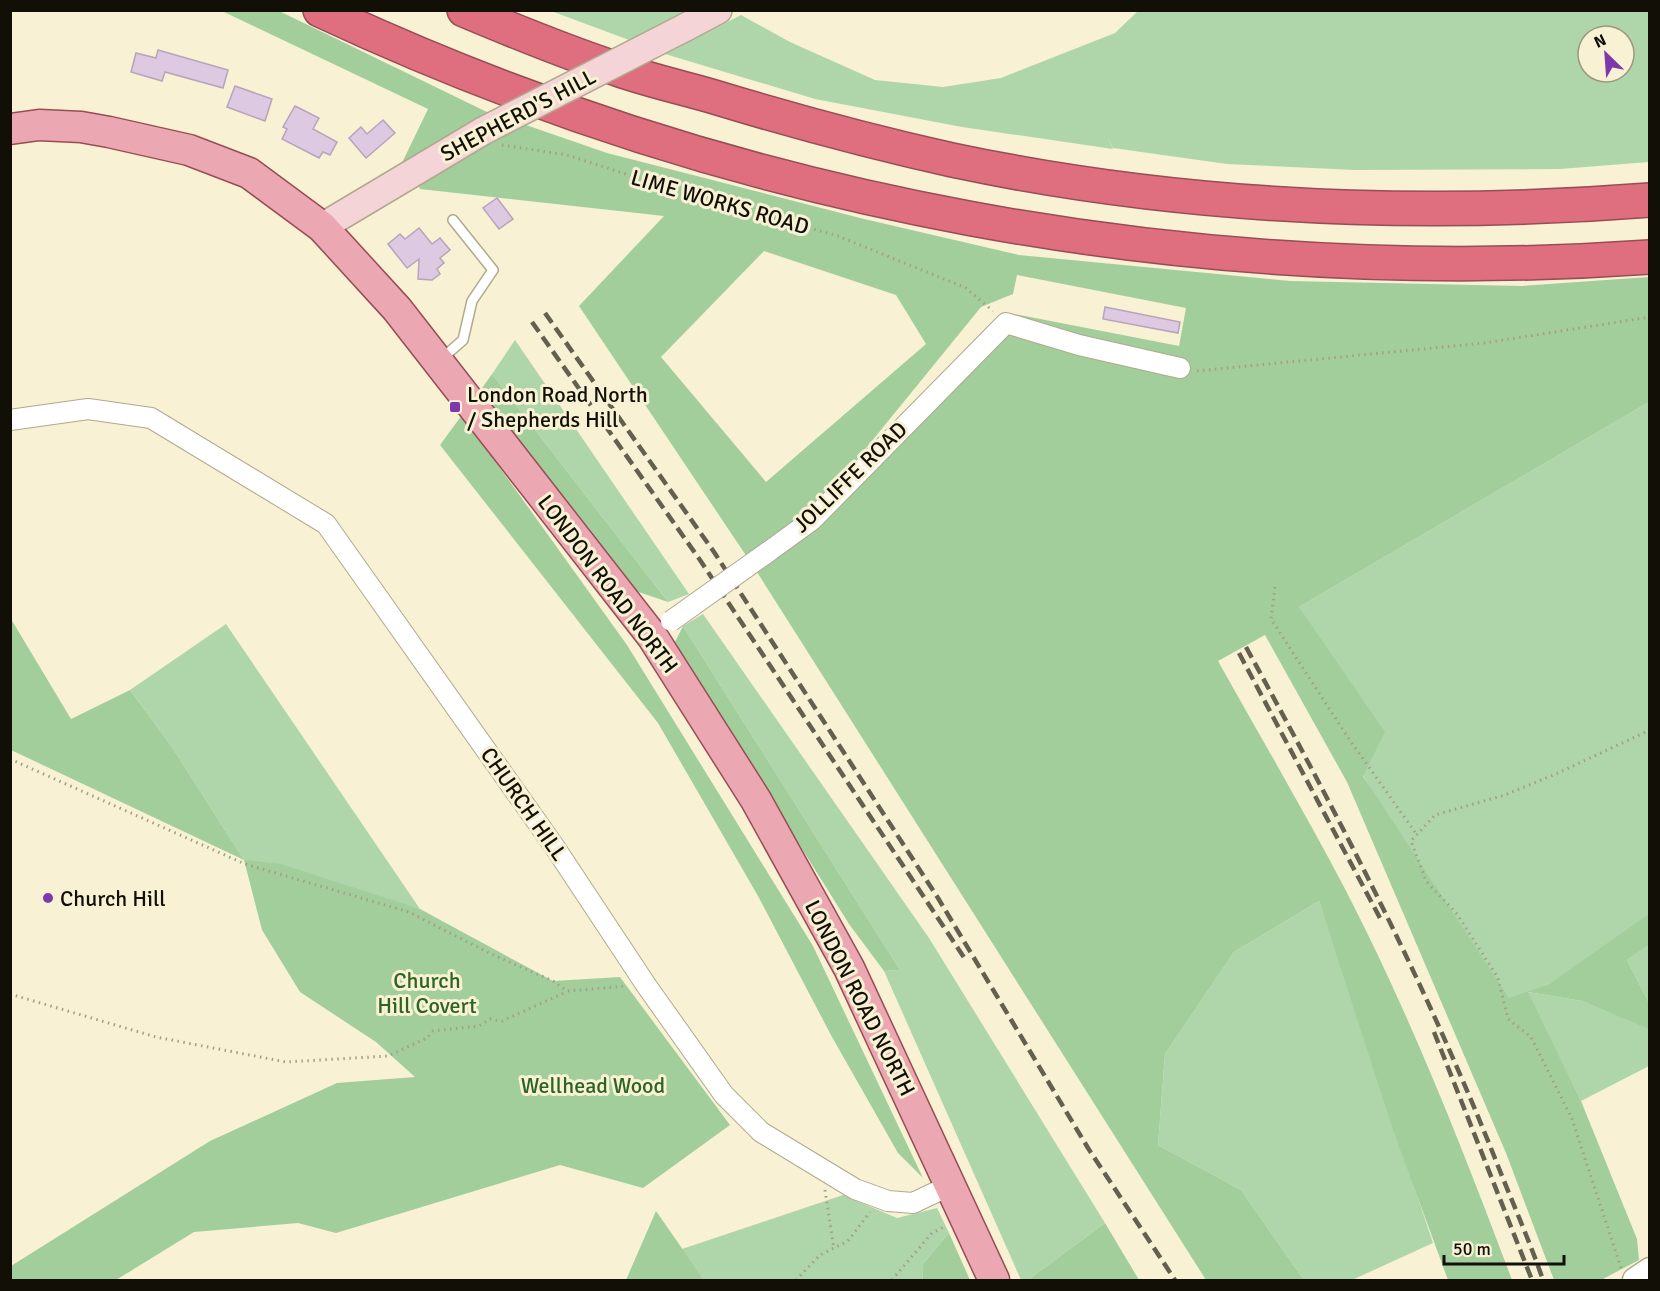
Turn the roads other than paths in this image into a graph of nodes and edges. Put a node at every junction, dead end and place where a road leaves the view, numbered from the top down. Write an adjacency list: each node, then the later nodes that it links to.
1 (320, 10): 8 (highway)
2 (464, 10): 5 (highway)
3 (718, 10): 7 (main road, SHEPHERD'S HILL, bridge)
4 (10, 129): 7 (main road, LONDON ROAD NORTH)
5 (1650, 200)
6 (453, 220): 9 (lane)
7 (322, 227): 9 (main road, LONDON ROAD NORTH)
8 (1650, 257)
9 (438, 361): 12 (main road, LONDON ROAD NORTH)
10 (1180, 368): 12 (street, JOLLIFFE ROAD, bridge)
11 (10, 420): 13 (street, CHURCH HILL)
12 (662, 628): 13 (main road, LONDON ROAD NORTH)
13 (951, 1185): 16 (main road, LONDON ROAD NORTH)
14 (1650, 1270): 15 (street)
15 (1628, 1275)
16 (994, 1279)

